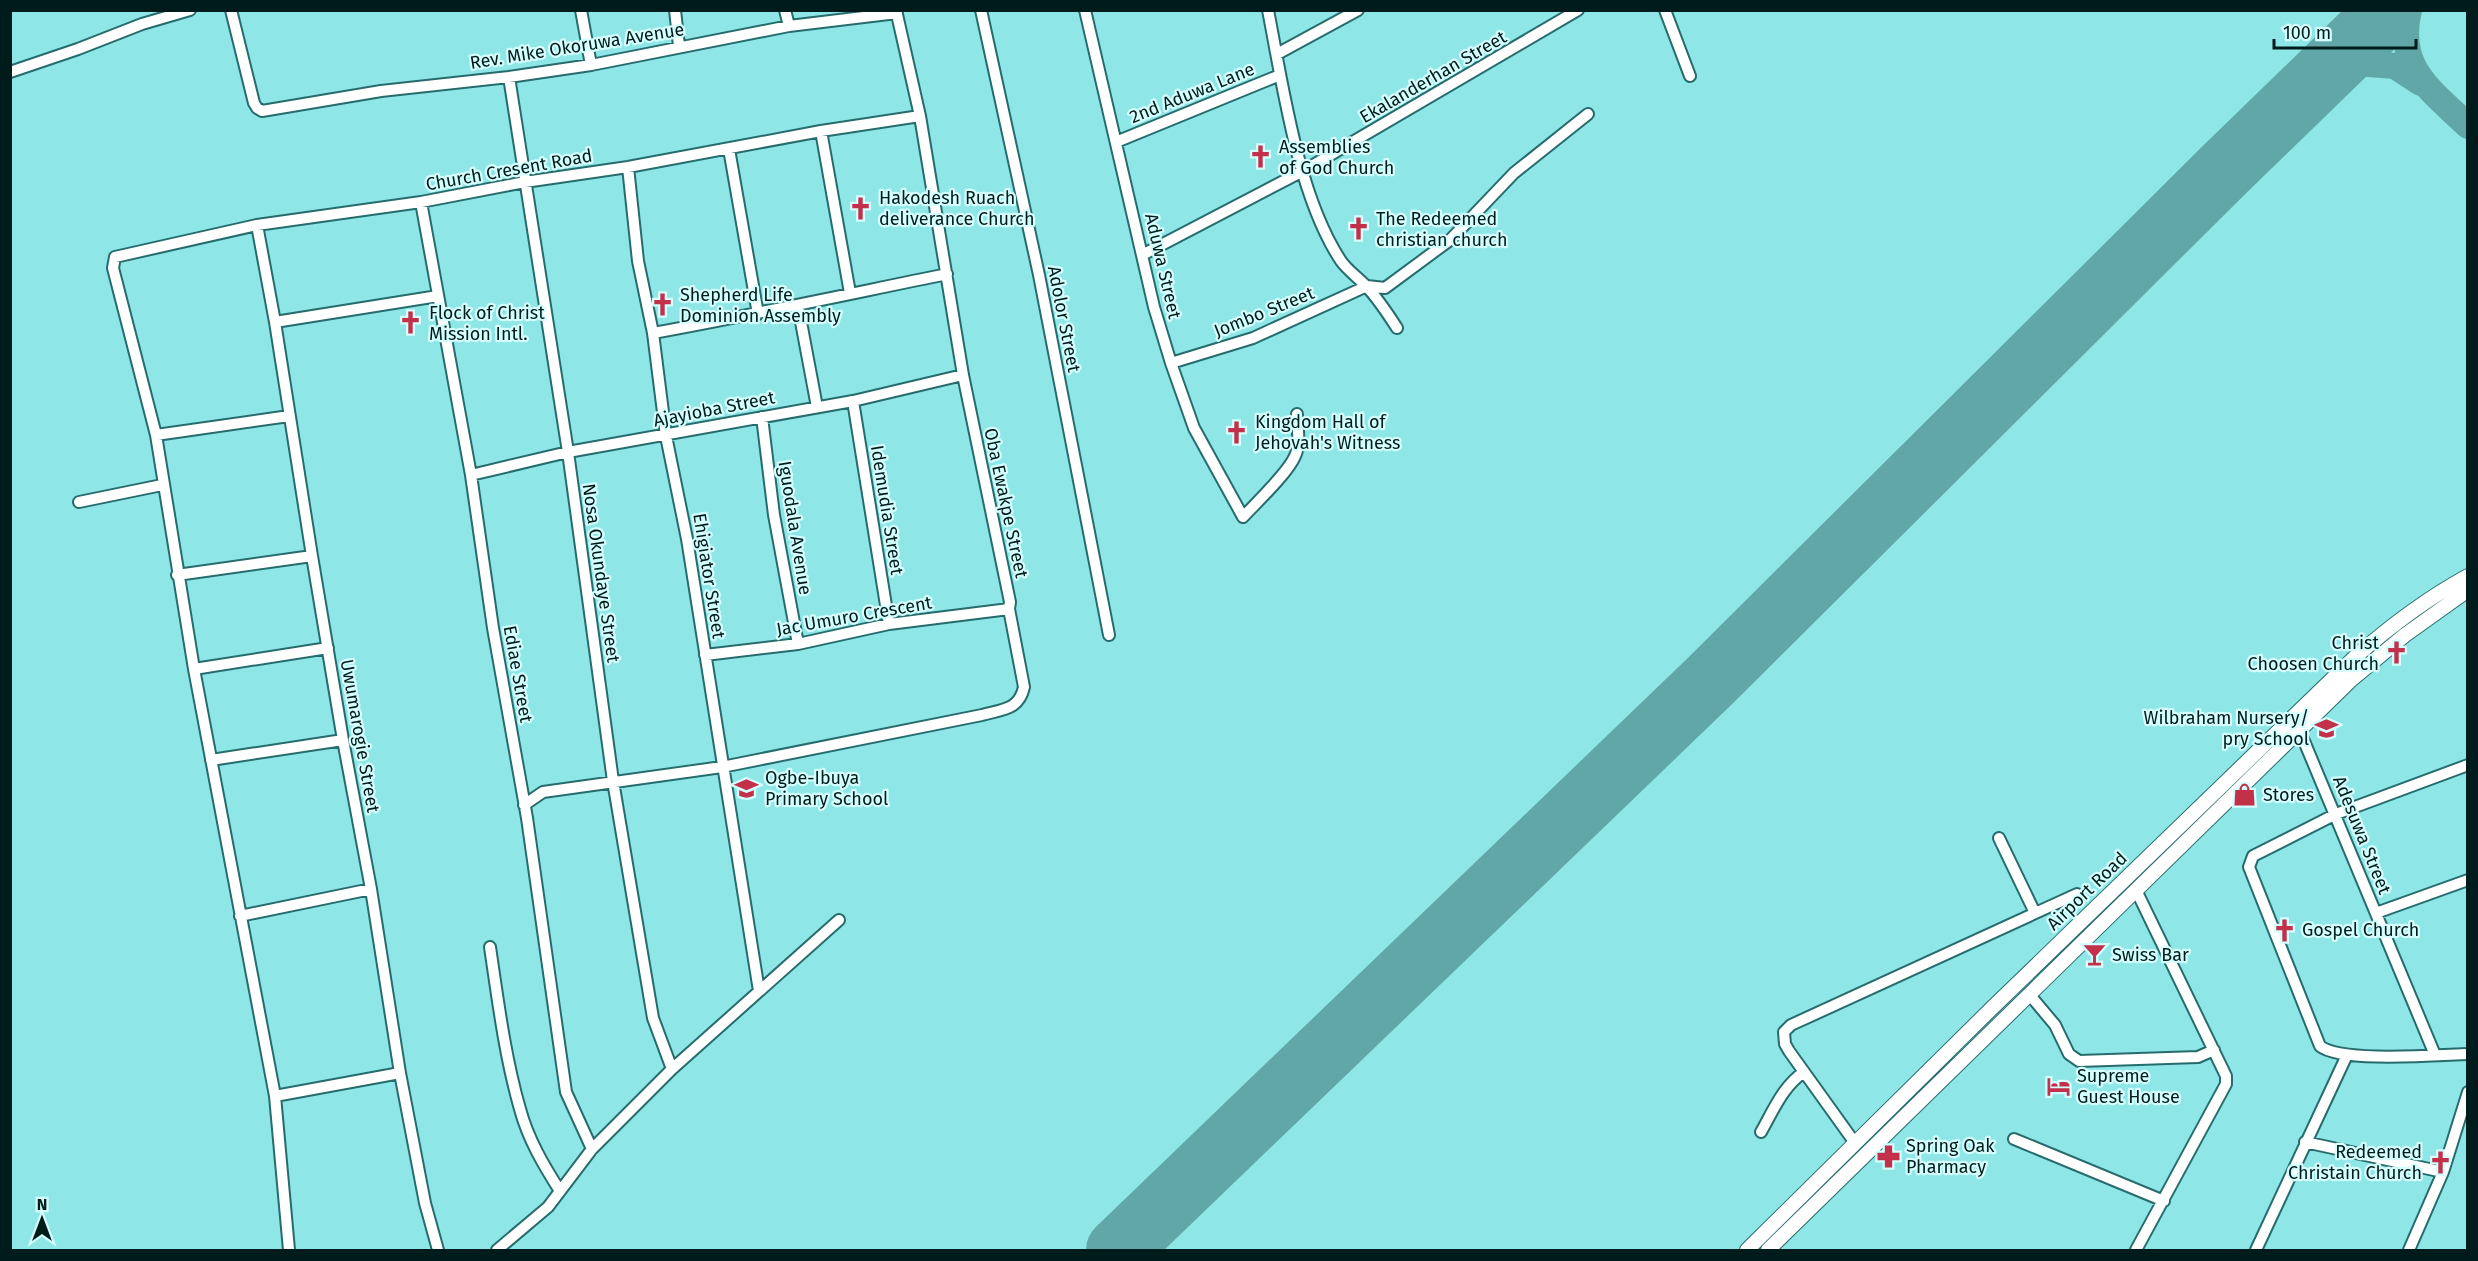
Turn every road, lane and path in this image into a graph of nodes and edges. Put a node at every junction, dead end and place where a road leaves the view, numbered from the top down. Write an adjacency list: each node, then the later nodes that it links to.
1 (190, 10): 17 (street)
2 (581, 10): 16 (street)
3 (675, 10): 14 (street)
4 (785, 10): 13 (street)
5 (981, 10): 60 (street, Adolor Street)
6 (1085, 10): 24 (street, Aduwa Street)
7 (1268, 10): 15 (street)
8 (1358, 10): 15 (street)
9 (1578, 10): 27 (street, Ekalanderhan Street)
10 (1665, 10): 19 (street)
11 (234, 11): 20 (street, Rev. Mike Okoruwa Avenue)
12 (897, 12): 13 (street, Rev. Mike Okoruwa Avenue); 22 (street, Oba Ewakpe Street)
13 (789, 26): 14 (street, Rev. Mike Okoruwa Avenue)
14 (679, 46): 16 (street, Rev. Mike Okoruwa Avenue)
15 (1277, 54): 18 (street)
16 (591, 65): 20 (street, Rev. Mike Okoruwa Avenue)
17 (10, 72)
18 (1280, 75): 24 (street, 2nd Aduwa Lane); 27 (street)
19 (1690, 76)
20 (509, 77): 28 (street, Nosa Okundaye Street)
21 (1588, 114): 33 (street, Jombo Street)
22 (920, 116): 23 (street, Church Cresent Road); 32 (street, Oba Ewakpe Street)
23 (821, 131): 25 (street, Church Cresent Road); 34 (street)
24 (1116, 142): 31 (street, Aduwa Street)
25 (729, 148): 26 (street, Church Cresent Road); 37 (street)
26 (628, 167): 28 (street, Church Cresent Road); 40 (street, Ehigiator Street)
27 (1303, 171): 31 (street, Ekalanderhan Street); 33 (street)
28 (525, 182): 29 (street, Church Cresent Road); 50 (street, Nosa Okundaye Street)
29 (421, 202): 30 (street, Church Cresent Road); 35 (street, Ediae Street)
30 (257, 225): 38 (street, Uwumarogie Street); 48 (street, Church Cresent Road)
31 (1143, 254): 41 (street, Aduwa Street)
32 (947, 274): 34 (street); 42 (street, Oba Ewakpe Street)
33 (1367, 286): 39 (street); 41 (street, Jombo Street)
34 (850, 293): 36 (street)
35 (438, 296): 38 (street); 51 (street, Ediae Street)
36 (798, 306): 37 (street); 44 (street)
37 (758, 314): 40 (street)
38 (275, 322): 46 (street, Uwumarogie Street)
39 (1398, 327)
40 (653, 333): 49 (street, Ehigiator Street)
41 (1171, 363): 45 (street, Aduwa Street)
42 (963, 375): 43 (street, Ajayioba Street); 58 (street, Oba Ewakpe Street)
43 (853, 401): 44 (street, Ajayioba Street); 59 (street, Idemudia Street)
44 (817, 407): 47 (street, Ajayioba Street)
45 (1297, 414)
46 (289, 416): 48 (street); 54 (street, Uwumarogie Street)
47 (762, 417): 49 (street, Ajayioba Street); 61 (street, Iguodala Avenue)
48 (156, 435): 52 (street)
49 (666, 436): 50 (street, Ajayioba Street); 63 (street, Ehigiator Street)
50 (568, 452): 51 (street, Ajayioba Street); 70 (street, Nosa Okundaye Street)
51 (471, 475): 71 (street, Ediae Street)
52 (162, 484): 53 (street); 55 (street)
53 (79, 502)
54 (312, 556): 55 (street); 62 (street, Uwumarogie Street)
55 (177, 575): 64 (street)
56 (2468, 576): 97 (main road, Airport Road)
57 (2468, 590): 65 (main road, Airport Road)
58 (1009, 609): 59 (street, Jac Umuro Crescent); 69 (street, Oba Ewakpe Street)
59 (889, 624): 61 (street, Jac Umuro Crescent)
60 (1109, 634)
61 (798, 644): 63 (street, Jac Umuro Crescent)
62 (328, 648): 64 (street); 66 (street, Uwumarogie Street)
63 (705, 655): 69 (street, Ehigiator Street)
64 (194, 669): 67 (street)
65 (2299, 729): 72 (street, Adesuwa Street); 76 (main road, Airport Road)
66 (343, 740): 67 (street); 75 (street, Uwumarogie Street)
67 (211, 760): 80 (street)
68 (2468, 765): 72 (street)
69 (722, 767): 70 (street); 83 (street, Ehigiator Street)
70 (613, 781): 71 (street); 89 (street, Nosa Okundaye Street)
71 (524, 805): 98 (street, Ediae Street)
72 (2336, 813): 79 (street, Adesuwa Street); 87 (street)
73 (1999, 837): 78 (street)
74 (2468, 879): 79 (street)
75 (371, 889): 80 (street); 90 (street, Uwumarogie Street)
76 (2136, 890): 84 (main road, Airport Road); 85 (street)
77 (2077, 894): 78 (street)
78 (2035, 913): 91 (street)
79 (2376, 914): 88 (street, Adesuwa Street)
80 (240, 916): 93 (street)
81 (839, 920): 83 (street)
82 (490, 947): 100 (street)
83 (759, 991): 89 (street)
84 (2029, 994): 85 (street); 101 (main road, Airport Road)
85 (2214, 1050): 102 (street)
86 (2468, 1054): 88 (street)
87 (2347, 1055): 88 (street); 96 (street)
88 (2435, 1055)
89 (672, 1069): 98 (street)
90 (400, 1072): 93 (street); 104 (street, Uwumarogie Street)
91 (1804, 1072): 94 (street); 97 (street)
92 (2468, 1092): 99 (street)
93 (275, 1096): 103 (street)
94 (1761, 1132)
95 (2014, 1140): 102 (street)
96 (2305, 1142): 99 (street); 109 (street)
97 (1855, 1143): 101 (main road, Airport Road)
98 (592, 1149): 100 (street)
99 (2443, 1172): 110 (street)
100 (560, 1191): 105 (street)
101 (1809, 1199): 106 (main road, Airport Road); 107 (main road, Airport Road)
102 (2164, 1201): 108 (street)
103 (289, 1251)
104 (438, 1251)
105 (497, 1251)
106 (1747, 1251)
107 (1768, 1251)
108 (2136, 1251)
109 (2256, 1251)
110 (2409, 1251)

